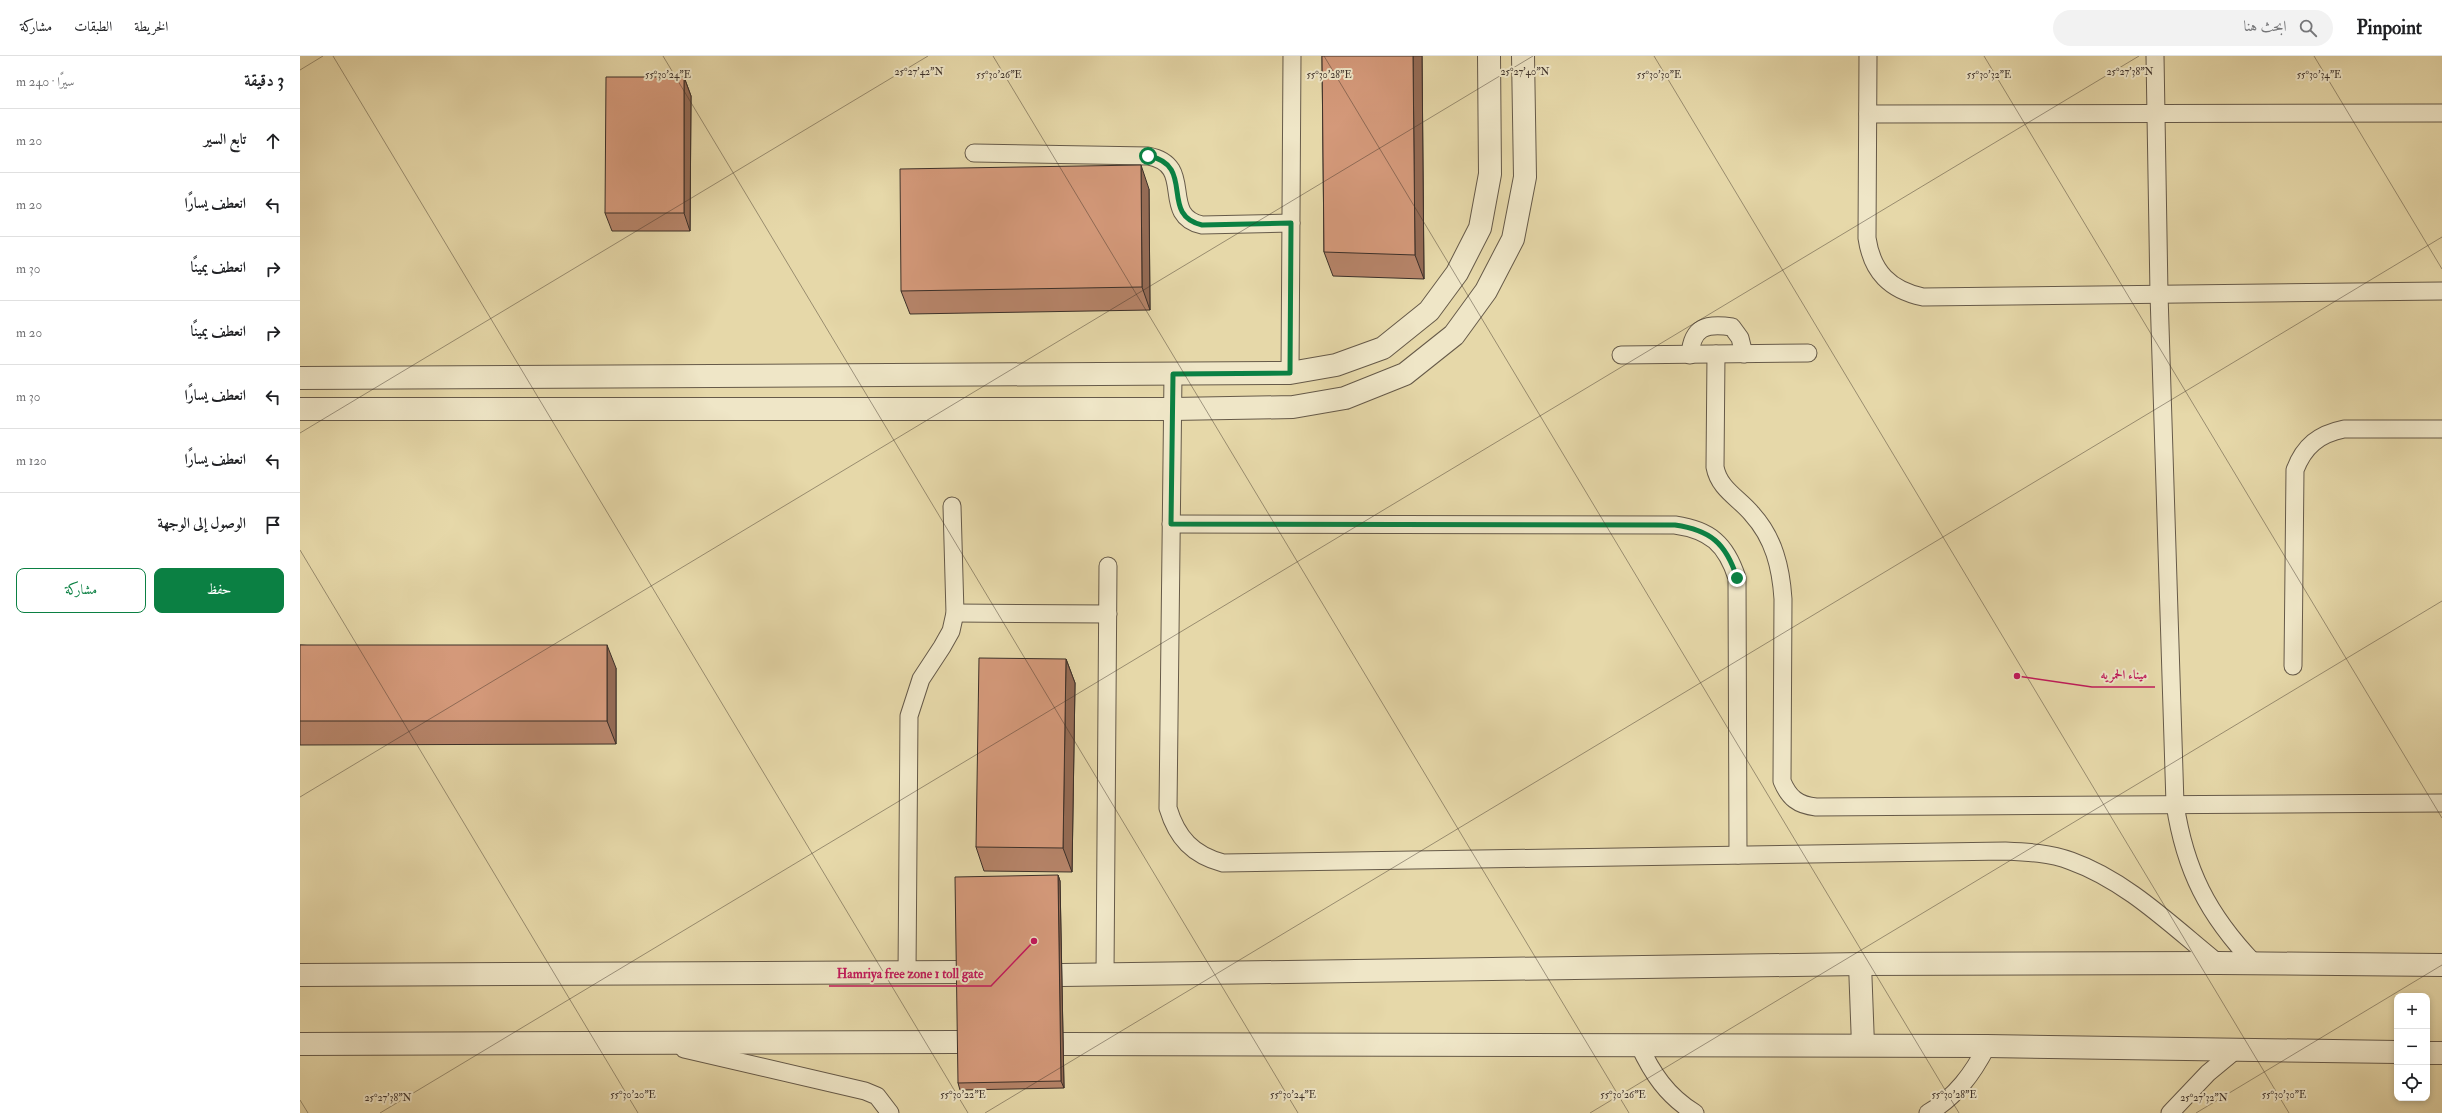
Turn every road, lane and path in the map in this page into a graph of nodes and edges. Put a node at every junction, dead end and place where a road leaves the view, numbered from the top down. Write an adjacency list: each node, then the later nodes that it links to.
1 (1292, 56): 10 (lane)
2 (1489, 56): 18 (street)
3 (1524, 56): 22 (street)
4 (1868, 56): 7 (lane)
5 (2155, 56): 8 (lane)
6 (2442, 113): 8 (lane)
7 (1868, 114): 8 (lane); 12 (lane)
8 (2156, 114): 12 (lane)
9 (974, 153): 10 (lane)
10 (1291, 223): 18 (lane)
11 (2442, 291): 12 (lane)
12 (2159, 294): 31 (lane)
13 (1808, 353): 16 (lane)
14 (1690, 354): 15 (lane); 16 (lane); 17 (lane)
15 (1716, 354): 16 (lane); 31 (lane)
16 (1744, 354)
17 (1621, 355)
18 (1290, 373): 19 (street)
19 (1173, 374): 20 (street); 22 (lane)
20 (300, 378)
21 (300, 409): 22 (street)
22 (1173, 409): 25 (lane)
23 (2442, 429): 29 (lane)
24 (952, 506): 27 (lane)
25 (1171, 524): 32 (lane); 32 (lane)
26 (1108, 566): 28 (lane)
27 (955, 613): 28 (lane); 38 (lane)
28 (1108, 614): 41 (lane)
29 (2294, 666)
30 (2442, 803): 31 (lane)
31 (2175, 804): 34 (lane)
32 (1738, 855): 33 (lane)
33 (2218, 963): 34 (street); 35 (street)
34 (2254, 963): 36 (street)
35 (1860, 964): 41 (street); 47 (street)
36 (2442, 965)
37 (957, 972): 38 (street)
38 (907, 973): 39 (street)
39 (300, 975)
40 (1062, 975): 41 (street)
41 (1105, 975)
42 (654, 1042): 43 (street); 44 (street); 53 (lane)
43 (958, 1042)
44 (300, 1044)
45 (1064, 1044): 46 (street)
46 (1639, 1045): 47 (street); 54 (lane)
47 (1863, 1045): 48 (street)
48 (1987, 1046): 49 (street); 55 (lane)
49 (2237, 1049): 50 (street); 56 (lane)
50 (2394, 1052)
51 (2430, 1053): 52 (street)
52 (2442, 1053)
53 (890, 1113)
54 (1695, 1113)
55 (1928, 1113)
56 (2170, 1113)

